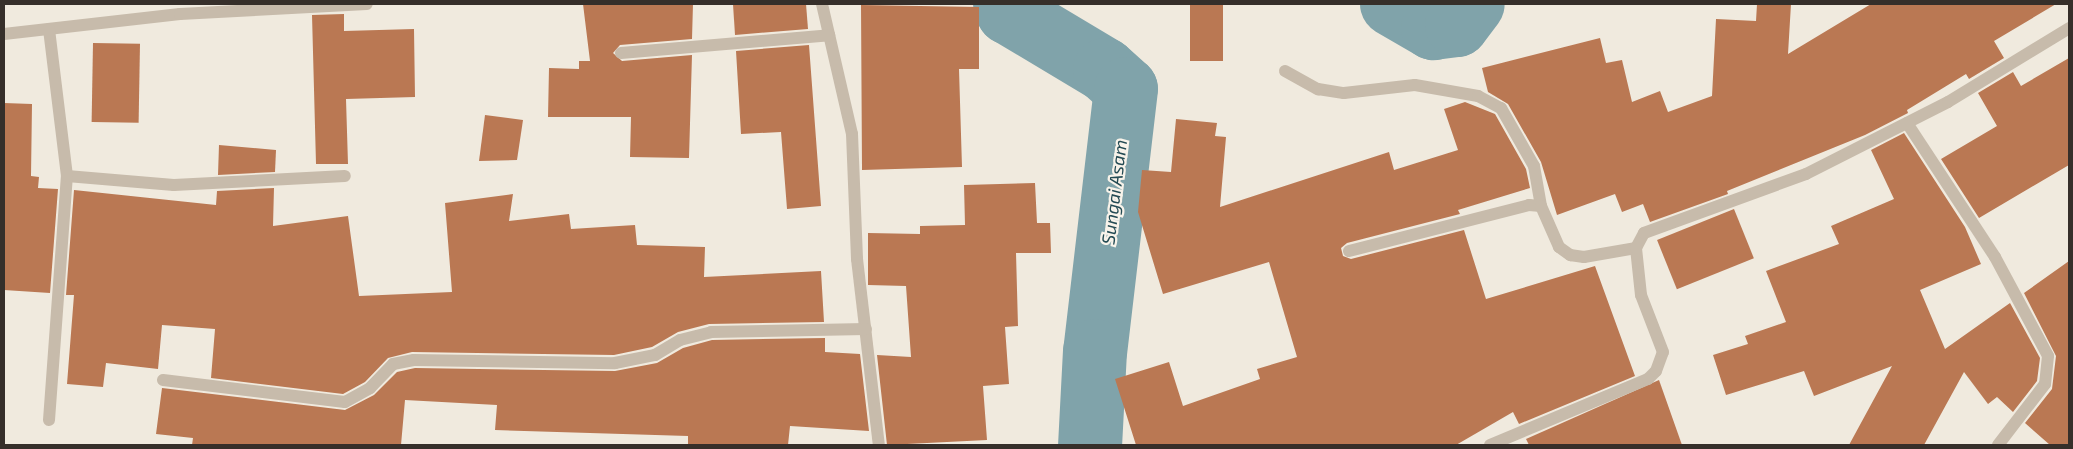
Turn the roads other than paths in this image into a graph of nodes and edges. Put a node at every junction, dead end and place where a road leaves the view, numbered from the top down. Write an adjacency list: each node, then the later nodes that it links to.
1 (367, 4): 4 (street)
2 (822, 4): 6 (street)
3 (2069, 28): 9 (street)
4 (49, 29): 5 (street); 10 (street)
5 (4, 34)
6 (829, 35): 7 (street); 15 (street)
7 (621, 53)
8 (1285, 71): 12 (street)
9 (1907, 123): 13 (street); 20 (street)
10 (67, 176): 11 (street); 17 (street)
11 (345, 176)
12 (1541, 206): 13 (street); 14 (street)
13 (1636, 248): 19 (street)
14 (1349, 251)
15 (866, 329): 16 (street); 18 (street)
16 (163, 380)
17 (49, 420)
18 (879, 445)
19 (1490, 445)
20 (1998, 445)

